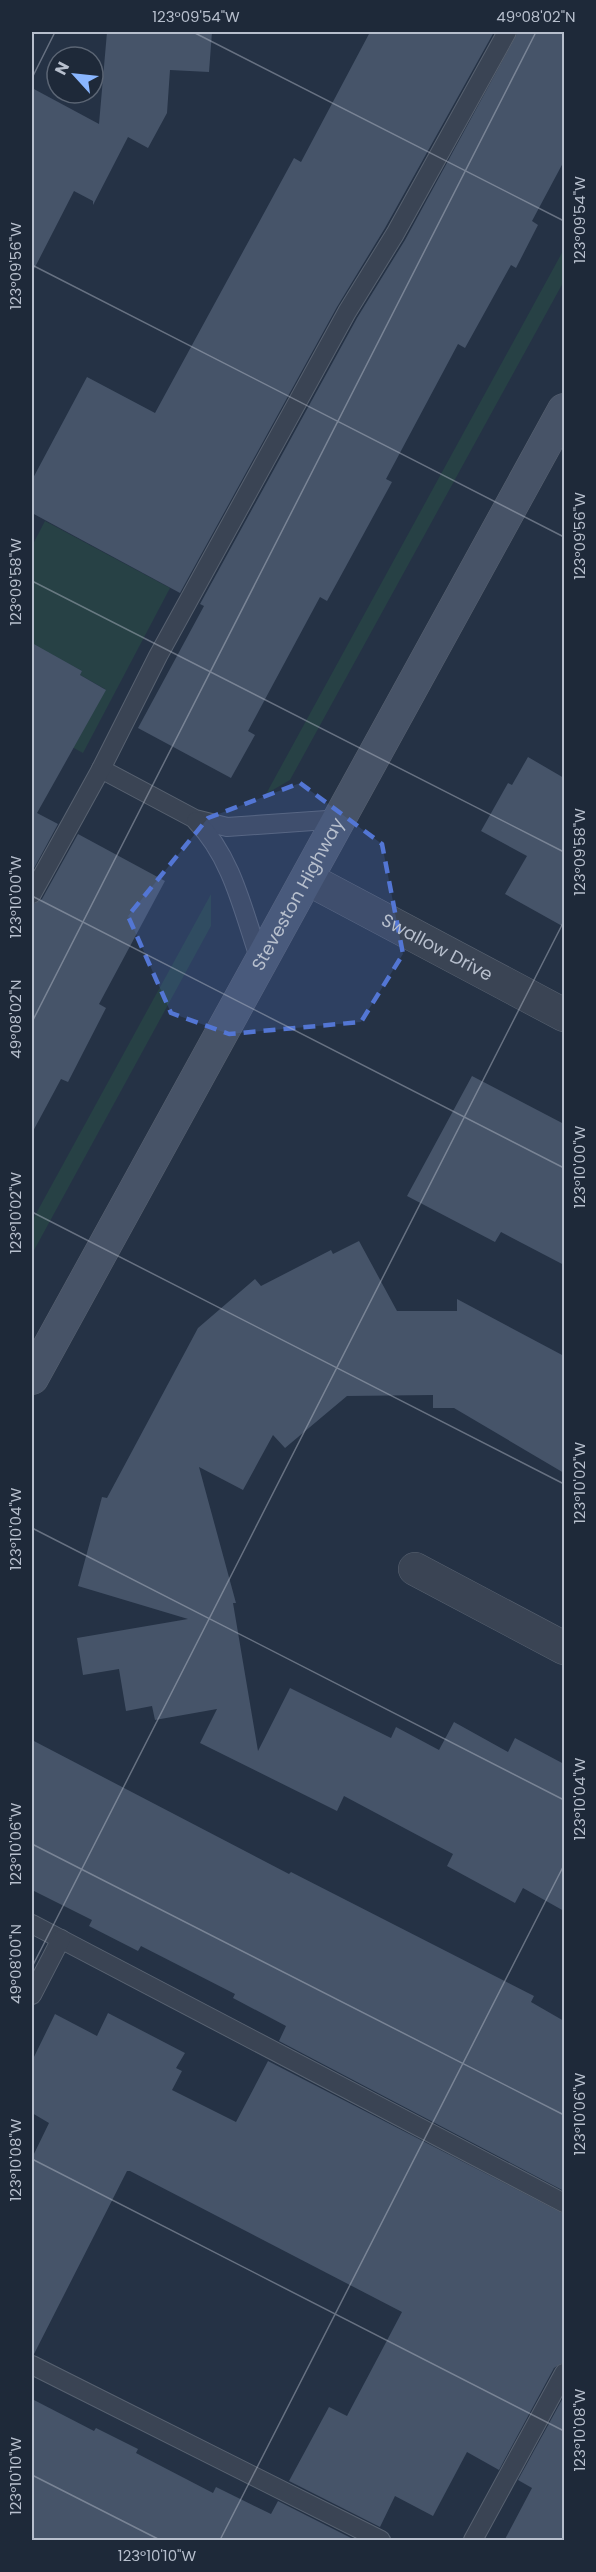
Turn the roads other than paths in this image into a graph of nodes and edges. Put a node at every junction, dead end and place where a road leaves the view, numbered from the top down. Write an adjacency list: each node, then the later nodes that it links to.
1 (507, 32): 3 (lane)
2 (564, 410): 5 (main road, Steveston Highway)
3 (101, 769): 4 (lane); 7 (lane)
4 (195, 819): 5 (lane); 8 (lane)
5 (341, 819): 6 (main road, Steveston Highway)
6 (308, 879): 8 (main road, Steveston Highway); 9 (street, Swallow Drive)
7 (32, 894)
8 (261, 964): 10 (main road, Steveston Highway)
9 (564, 1015)
10 (32, 1378)
11 (415, 1569): 12 (street)
12 (564, 1648)
13 (32, 1924): 14 (lane)
14 (61, 1939): 15 (lane); 16 (lane)
15 (32, 1995)
16 (564, 2203)
17 (32, 2365): 19 (lane)
18 (564, 2373): 20 (lane)
19 (381, 2541)
20 (473, 2541)

